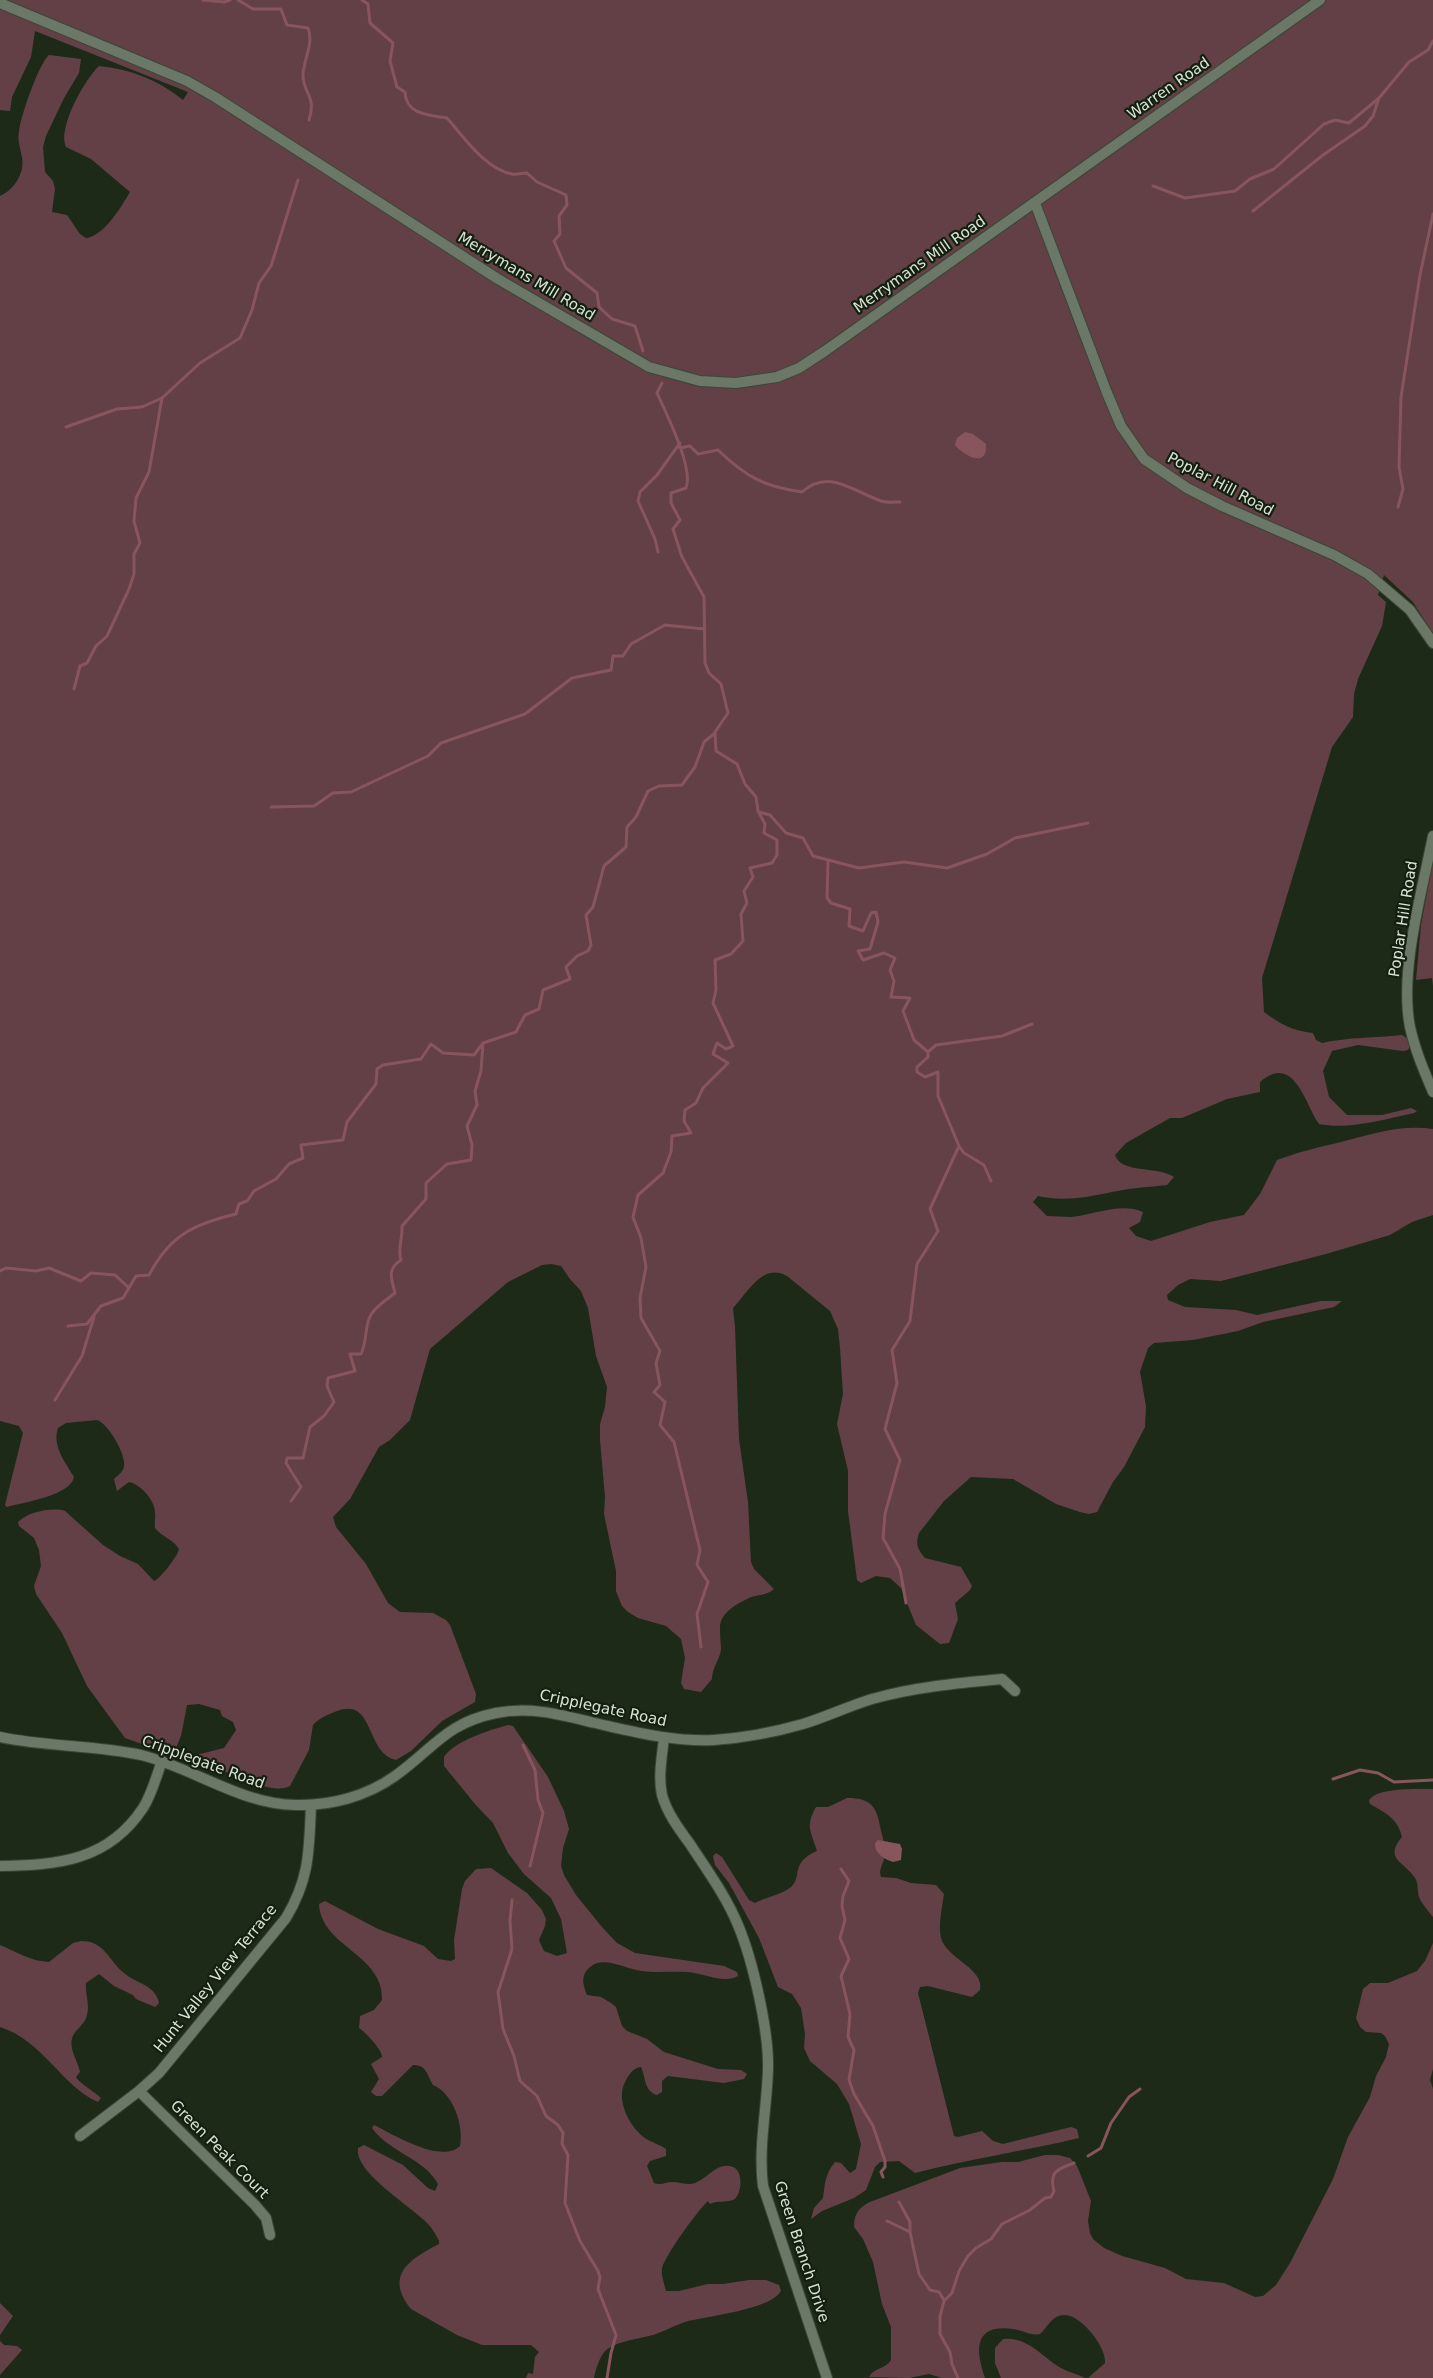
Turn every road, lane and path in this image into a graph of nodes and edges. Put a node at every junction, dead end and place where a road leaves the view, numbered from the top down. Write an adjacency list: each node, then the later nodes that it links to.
1 (1320, 0): 3 (street, Warren Road)
2 (0, 3): 3 (street, Merrymans Mill Road)
3 (1034, 203): 4 (street, Poplar Hill Road)
4 (1433, 643)
5 (1433, 836): 6 (street, Poplar Hill Road)
6 (1433, 1092)
7 (1015, 1691): 9 (street, Cripplegate Road)
8 (0, 1738): 10 (street, Cripplegate Road)
9 (664, 1738): 11 (street, Cripplegate Road); 16 (street, Green Branch Drive)
10 (162, 1761): 11 (street, Cripplegate Road); 12 (street)
11 (310, 1805): 13 (street, Hunt Valley View Terrace)
12 (0, 1866)
13 (138, 2091): 14 (street, Hunt Valley View Terrace); 15 (street, Green Peak Court)
14 (80, 2136)
15 (270, 2235)
16 (827, 2378)

